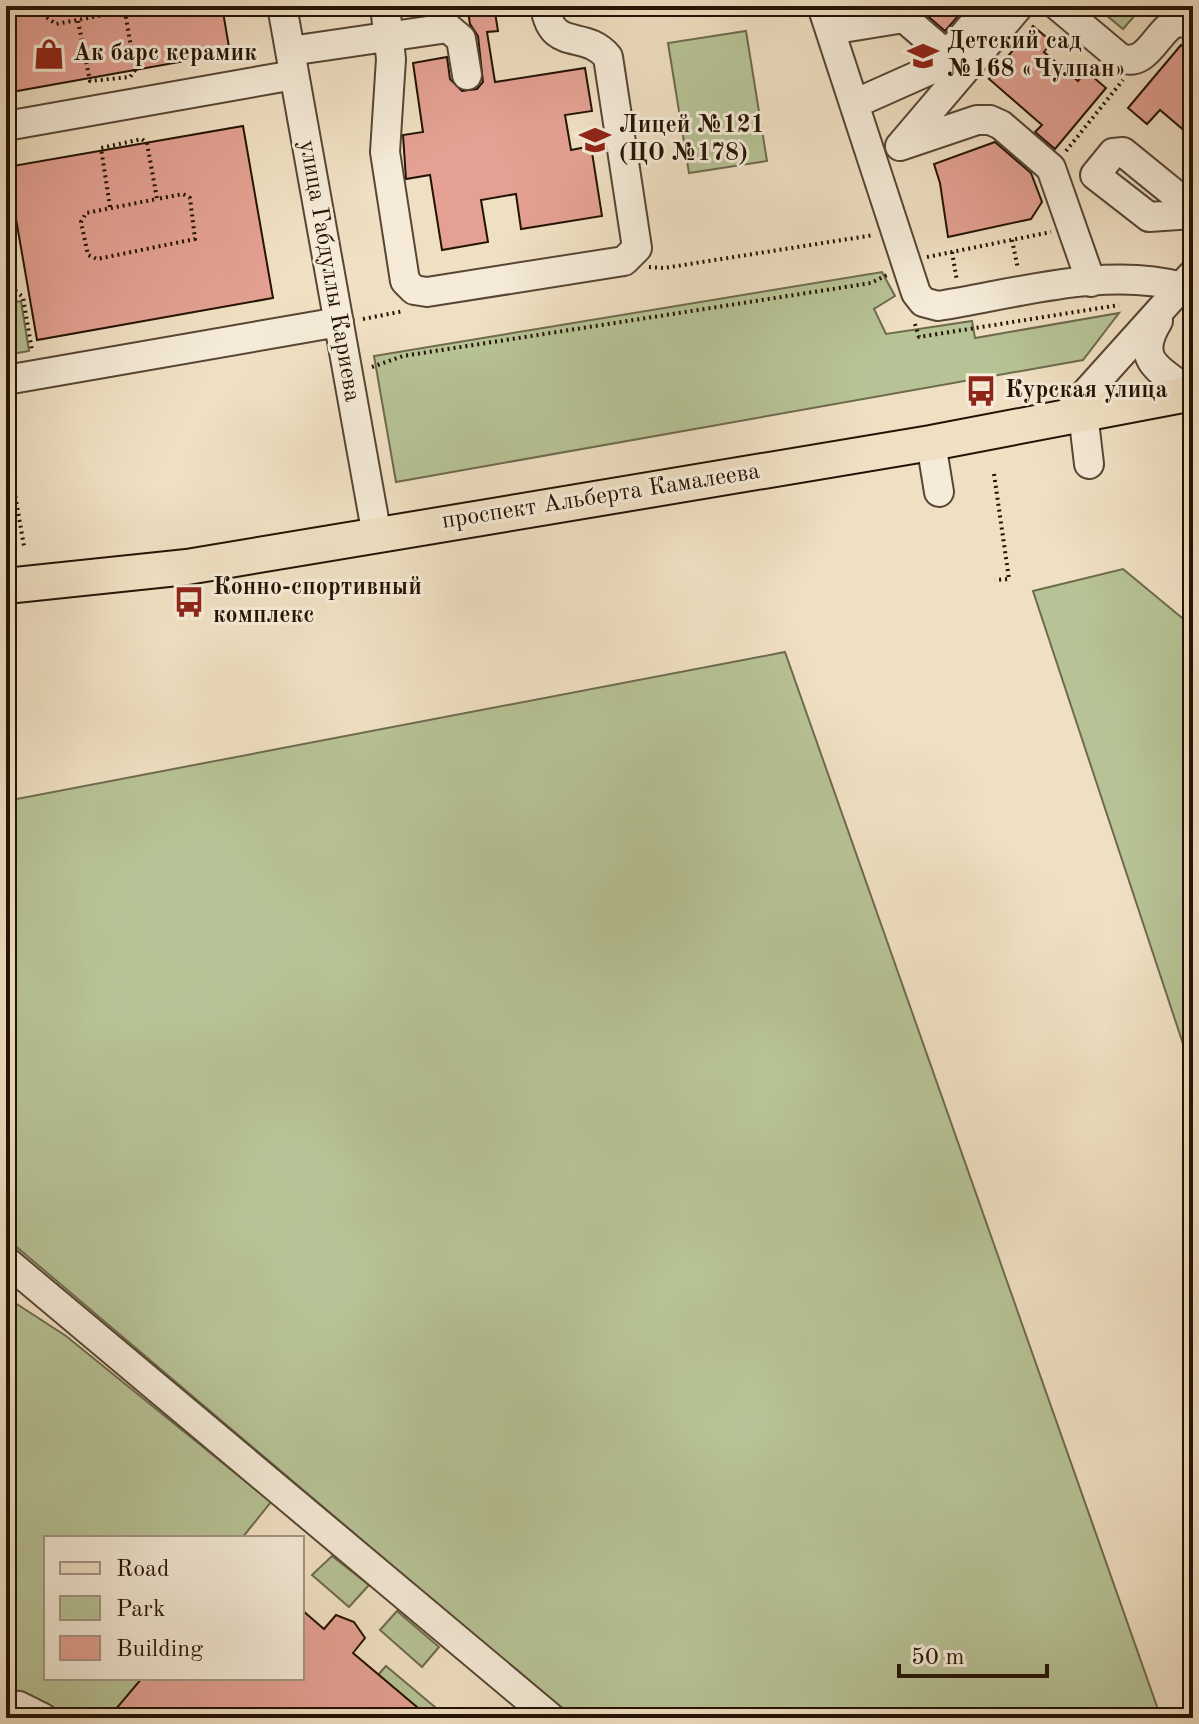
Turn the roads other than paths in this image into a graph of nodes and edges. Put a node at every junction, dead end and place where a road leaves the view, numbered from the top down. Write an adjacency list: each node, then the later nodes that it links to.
1 (282, 6): 12 (street, улица Габдуллы Кариева)
2 (385, 6): 10 (street)
3 (545, 6): 10 (street)
4 (989, 6): 11 (street)
5 (1019, 6): 16 (street)
6 (1058, 6): 9 (street)
7 (901, 12): 8 (street); 11 (street)
8 (826, 18): 14 (street)
9 (1193, 23)
10 (390, 35): 12 (street); 13 (street)
11 (947, 55): 14 (street)
12 (292, 63): 15 (street); 22 (street, улица Габдуллы Кариева)
13 (467, 75)
14 (854, 104): 17 (street)
15 (6, 126)
16 (900, 146): 17 (street); 18 (street)
17 (877, 173): 20 (street)
18 (1055, 176): 19 (street); 20 (street)
19 (1193, 212)
20 (1091, 282): 21 (street)
21 (1182, 286): 24 (street); 25 (street)
22 (351, 320): 23 (street); 29 (street, улица Габдуллы Кариева)
23 (6, 380)
24 (1192, 393): 25 (main road, проспект Альберта Камалеева)
25 (1074, 414): 26 (main road, проспект Альберта Камалеева); 27 (street)
26 (931, 443): 28 (street); 29 (main road, проспект Альберта Камалеева)
27 (1089, 464)
28 (939, 492)
29 (377, 536): 30 (main road, проспект Альберта Камалеева)
30 (6, 586)
31 (6, 1261): 34 (street)
32 (6, 1705): 33 (street)
33 (43, 1718)
34 (551, 1718)

